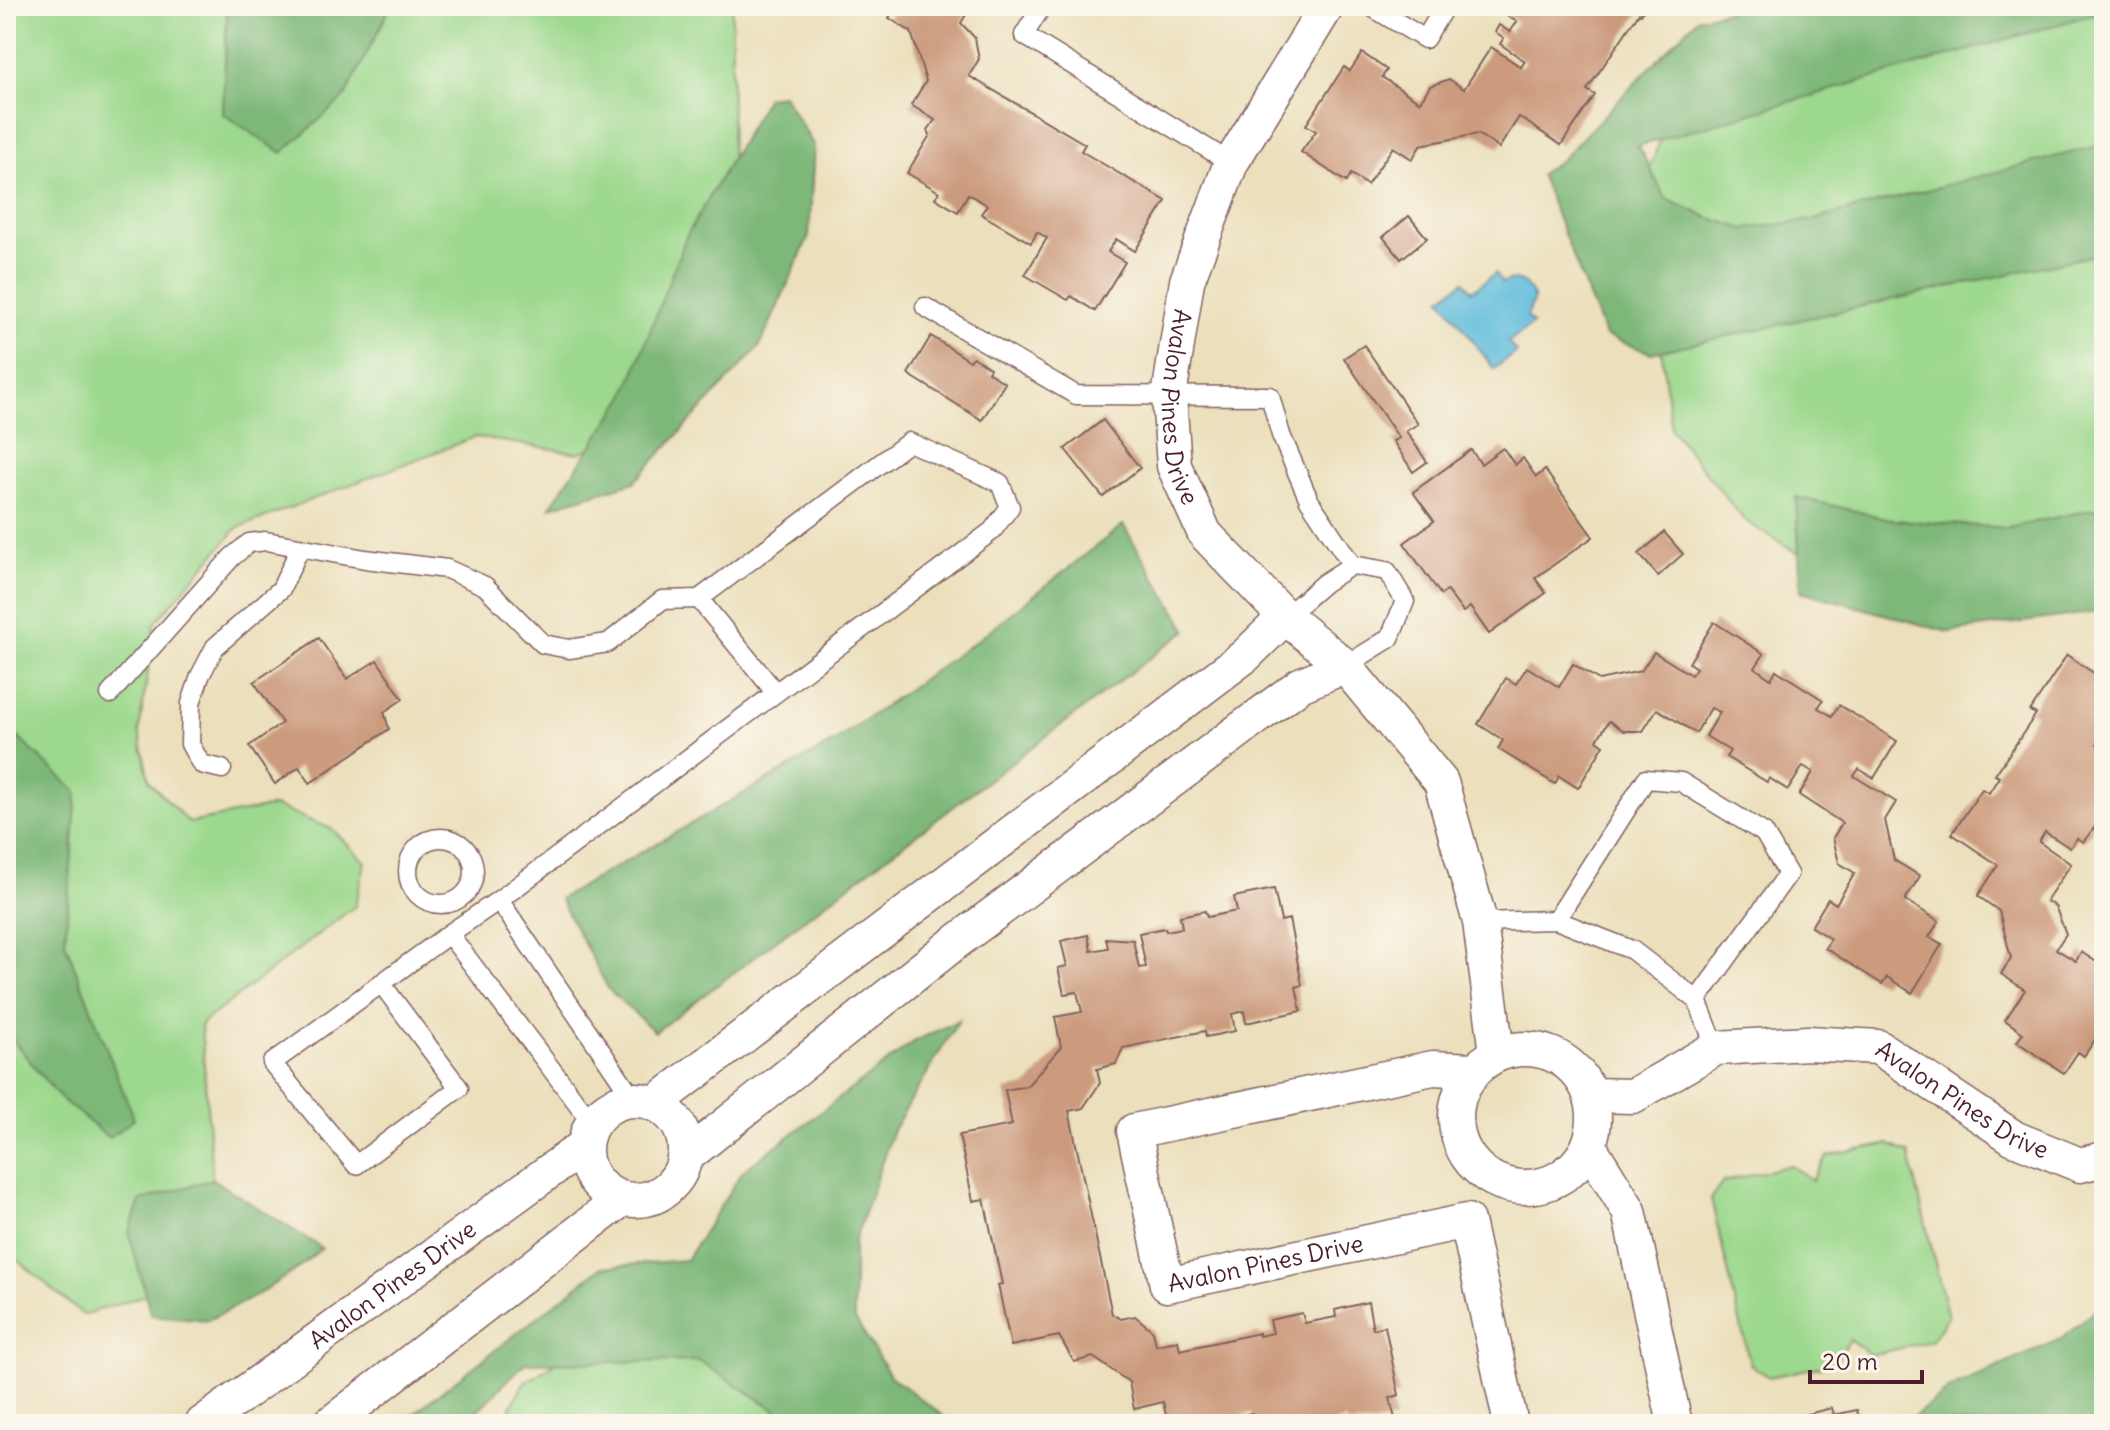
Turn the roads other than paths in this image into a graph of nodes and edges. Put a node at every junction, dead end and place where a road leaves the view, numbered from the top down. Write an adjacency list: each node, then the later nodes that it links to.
1 (1042, 6): 5 (lane)
2 (1370, 6): 3 (lane)
3 (1445, 6)
4 (1322, 8): 5 (street, Avalon Pines Drive)
5 (1231, 163): 7 (street, Avalon Pines Drive)
6 (925, 307): 7 (lane)
7 (1169, 396): 9 (lane); 11 (street, Avalon Pines Drive)
8 (300, 548): 10 (lane); 14 (lane); 15 (lane)
9 (1352, 565): 11 (lane); 12 (lane)
10 (699, 599): 13 (lane); 13 (lane)
11 (1285, 617): 12 (street, Avalon Pines Drive); 27 (street, Avalon Pines Drive)
12 (1345, 666): 20 (street, Avalon Pines Drive); 30 (street)
13 (776, 693): 17 (lane)
14 (110, 694)
15 (222, 769)
16 (457, 900): 18 (lane)
17 (499, 900): 18 (lane); 27 (lane)
18 (473, 917): 21 (lane)
19 (1556, 920): 20 (lane); 23 (lane); 23 (lane)
20 (1480, 922): 25 (street, Avalon Pines Drive)
21 (449, 934): 22 (lane); 28 (lane)
22 (381, 983): 22 (lane)
23 (1697, 1000): 24 (lane)
24 (1716, 1048): 26 (street, Avalon Pines Drive); 31 (street, Avalon Pines Drive)
25 (1485, 1062): 26 (street); 32 (street); 34 (street, Avalon Pines Drive)
26 (1591, 1095): 29 (street)
27 (644, 1102): 28 (street, Avalon Pines Drive); 30 (street)
28 (589, 1135): 33 (street); 35 (street, Avalon Pines Drive)
29 (1589, 1146): 32 (street); 38 (street)
30 (684, 1158): 33 (street)
31 (2104, 1159)
32 (1478, 1169): 34 (street)
33 (622, 1199): 36 (street)
34 (1467, 1221): 37 (street)
35 (202, 1424)
36 (330, 1424)
37 (1511, 1424)
38 (1675, 1424)

